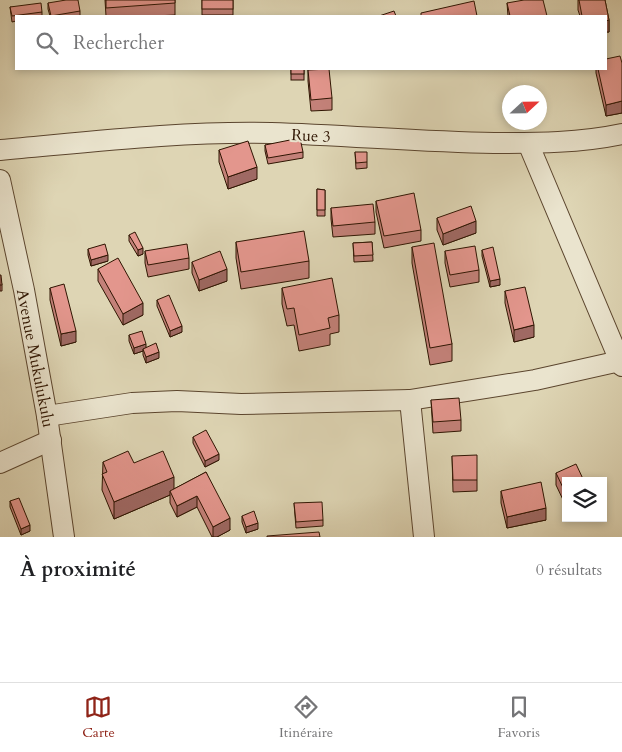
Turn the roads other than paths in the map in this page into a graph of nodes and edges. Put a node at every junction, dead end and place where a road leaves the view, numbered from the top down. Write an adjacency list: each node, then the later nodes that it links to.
1 (622, 134): 2 (street, Rue 3)
2 (528, 143): 3 (street, Rue 3); 5 (street)
3 (0, 150)
4 (0, 180): 7 (street, Avenue Mukulukulu)
5 (621, 364): 6 (street)
6 (410, 400): 7 (street); 11 (street)
7 (47, 416): 8 (street, Avenue Mukulukulu)
8 (52, 440): 9 (street); 10 (street, Avenue Mukulukulu)
9 (0, 463)
10 (64, 537)
11 (424, 537)

